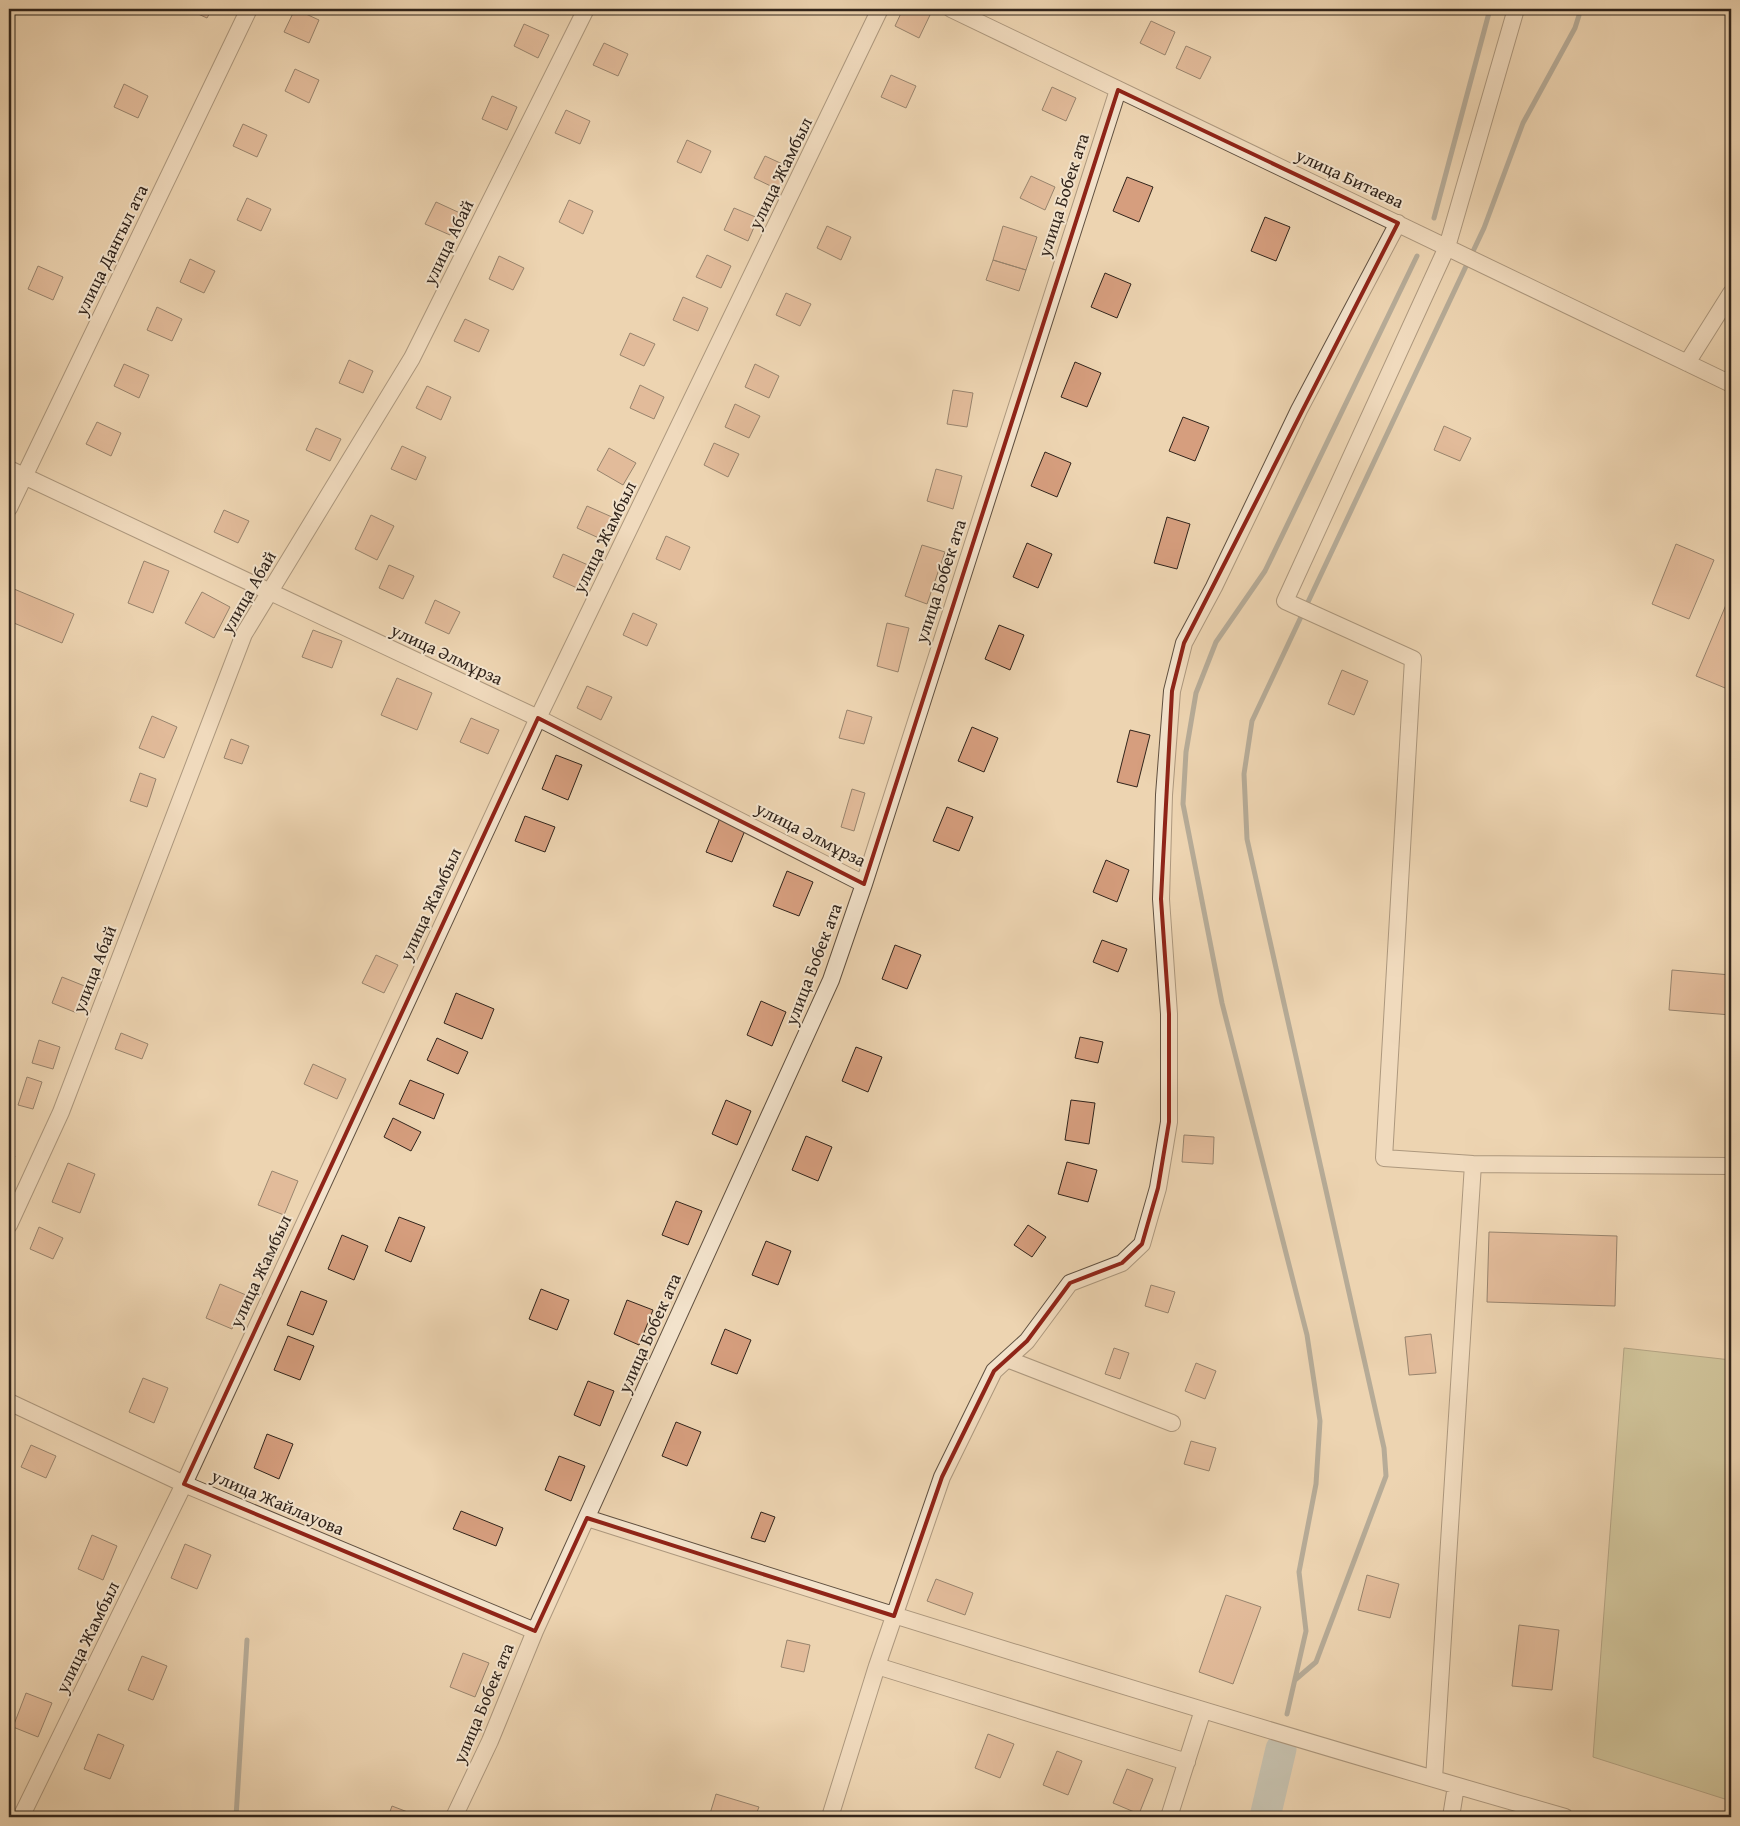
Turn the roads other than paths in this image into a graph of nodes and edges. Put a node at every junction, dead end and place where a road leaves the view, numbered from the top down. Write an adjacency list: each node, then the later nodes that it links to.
1 (249, 9): 13 (street, улица Дангыл ата)
2 (586, 9): 15 (street, улица Абай)
3 (880, 9): 16 (street, улица Жамбыл)
4 (951, 9): 6 (street, улица Битаева)
5 (1516, 9): 8 (street)
6 (1118, 90): 7 (street, улица Битаева); 17 (street, улица Бобек ата)
7 (1398, 223): 8 (street, улица Битаева); 21 (street)
8 (1447, 247): 10 (street, улица Битаева); 18 (street)
9 (1731, 293): 10 (street)
10 (1687, 363): 11 (street, улица Битаева)
11 (1731, 384)
12 (9, 469): 13 (street, улица Әлмұрза)
13 (24, 477): 14 (street, улица Дангыл ата); 15 (street, улица Әлмұрза)
14 (9, 508)
15 (270, 593): 16 (street, улица Әлмұрза); 20 (street, улица Абай)
16 (538, 718): 17 (street, улица Әлмұрза); 24 (street, улица Жамбыл)
17 (864, 884): 25 (street, улица Бобек ата)
18 (1473, 1164): 19 (street); 31 (street)
19 (1731, 1166)
20 (9, 1225)
21 (1007, 1359): 23 (street); 26 (street)
22 (9, 1402): 24 (street, улица Жайлауова)
23 (1172, 1423)
24 (184, 1484): 27 (street, улица Жайлауова); 33 (street, улица Жамбыл)
25 (587, 1518): 26 (street); 27 (street, улица Бобек ата)
26 (894, 1616): 28 (street); 29 (street)
27 (535, 1630): 34 (street, улица Бобек ата)
28 (877, 1666): 30 (street); 35 (street)
29 (1203, 1710): 30 (street); 31 (street)
30 (1186, 1762): 36 (street)
31 (1434, 1779): 32 (street)
32 (1456, 1786): 37 (street); 38 (street)
33 (21, 1817)
34 (454, 1817)
35 (830, 1817)
36 (1169, 1817)
37 (1451, 1817)
38 (1565, 1817)

